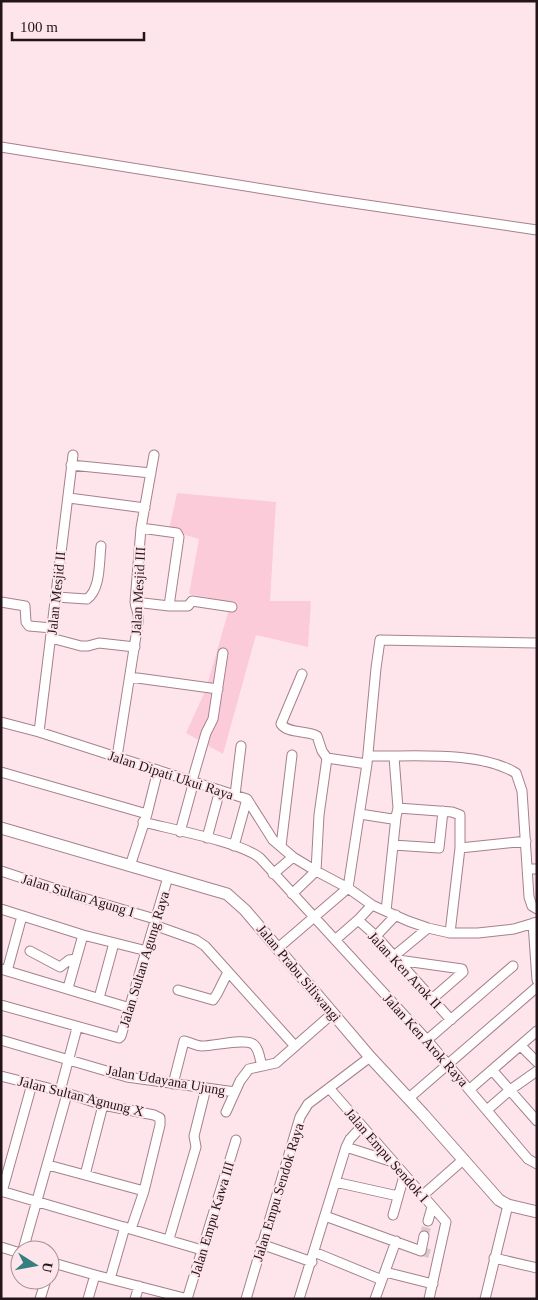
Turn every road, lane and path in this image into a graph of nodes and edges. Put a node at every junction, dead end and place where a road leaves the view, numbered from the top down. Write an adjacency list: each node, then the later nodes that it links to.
1 (1, 147): 2 (street)
2 (537, 230)
3 (73, 455): 5 (street, Jalan Mesjid II)
4 (154, 455): 6 (street, Jalan Mesjid III)
5 (71, 465): 6 (street); 7 (street, Jalan Mesjid II)
6 (151, 473): 8 (street, Jalan Mesjid III)
7 (69, 498): 8 (street); 11 (street, Jalan Mesjid II)
8 (145, 508): 9 (street, Jalan Mesjid III)
9 (142, 528): 13 (street, Jalan Mesjid III); 14 (street)
10 (101, 546): 11 (street)
11 (56, 597): 16 (street, Jalan Mesjid II)
12 (1, 602): 16 (street)
13 (135, 602): 14 (street); 18 (street, Jalan Mesjid III)
14 (169, 606): 15 (street)
15 (232, 607)
16 (52, 633): 18 (street); 24 (street, Jalan Mesjid II)
17 (537, 643): 30 (street)
18 (135, 647): 21 (street, Jalan Mesjid III)
19 (223, 653): 22 (street)
20 (302, 674): 29 (street)
21 (130, 677): 22 (street); 27 (street, Jalan Mesjid III)
22 (218, 689): 33 (street)
23 (1, 722): 24 (street, Jalan Dipati Ukui Raya)
24 (39, 732): 27 (street, Jalan Dipati Ukui Raya)
25 (241, 746): 35 (street)
26 (292, 755): 48 (street)
27 (117, 757): 31 (street, Jalan Dipati Ukui Raya)
28 (394, 757): 30 (street); 37 (street); 45 (street)
29 (327, 758): 30 (street); 54 (street)
30 (368, 760): 39 (street)
31 (158, 770): 33 (street, Jalan Dipati Ukui Raya); 41 (street)
32 (1, 772): 41 (street, Jalan Ken Arok Raya)
33 (193, 781): 34 (street, Jalan Dipati Ukui Raya); 43 (street)
34 (220, 790): 35 (street, Jalan Dipati Ukui Raya); 44 (street)
35 (235, 795): 36 (street, Jalan Dipati Ukui Raya)
36 (247, 799): 47 (street); 48 (street, Jalan Dipati Ukui Raya)
37 (398, 808): 38 (street); 40 (street)
38 (443, 811): 46 (street); 49 (street)
39 (360, 814): 40 (street); 58 (street)
40 (396, 817): 46 (street)
41 (145, 818): 43 (street, Jalan Ken Arok Raya); 51 (street)
42 (1, 828): 51 (street, Jalan Prabu Siliwangi)
43 (180, 832): 44 (street, Jalan Ken Arok Raya)
44 (207, 838): 47 (street, Jalan Ken Arok Raya)
45 (526, 841): 49 (street); 52 (street)
46 (393, 845): 63 (street)
47 (234, 846): 56 (street, Jalan Ken Arok Raya)
48 (281, 846): 50 (street, Jalan Dipati Ukui Raya)
49 (460, 848): 71 (street)
50 (293, 857): 54 (street, Jalan Dipati Ukui Raya); 56 (street)
51 (130, 866): 57 (street, Jalan Prabu Siliwangi)
52 (527, 869): 53 (street); 62 (street)
53 (537, 869)
54 (316, 871): 58 (street, Jalan Dipati Ukui Raya); 59 (street)
55 (2, 873): 68 (street, Jalan Sultan Agung I)
56 (273, 874): 59 (street, Jalan Ken Arok Raya)
57 (168, 877): 68 (street, Jalan Sultan Agung Raya); 76 (street, Jalan Prabu Siliwangi)
58 (348, 888): 60 (street, Jalan Dipati Ukui Raya); 66 (street)
59 (292, 894): 66 (street, Jalan Ken Arok Raya)
60 (372, 905): 63 (street, Jalan Dipati Ukui Raya); 67 (street)
61 (1, 909): 65 (street)
62 (537, 909)
63 (386, 911): 64 (street, Jalan Dipati Ukui Raya)
64 (396, 915): 70 (street, Jalan Dipati Ukui Raya); 73 (street)
65 (22, 916): 72 (street); 82 (street)
66 (314, 917): 74 (street, Jalan Ken Arok Raya); 76 (street)
67 (358, 920): 73 (street, Jalan Ken Arok II); 74 (street)
68 (155, 922): 78 (street, Jalan Sultan Agung Raya); 83 (street, Jalan Sultan Agung I)
69 (535, 922): 71 (street, Jalan Dipati Ukui Raya); 84 (street)
70 (428, 928): 71 (street, Jalan Dipati Ukui Raya); 79 (street)
71 (450, 932)
72 (83, 935): 75 (street); 80 (street)
73 (376, 936): 79 (street, Jalan Ken Arok II)
74 (335, 940): 97 (street, Jalan Ken Arok Raya)
75 (114, 943): 78 (street); 88 (street)
76 (278, 948): 92 (street, Jalan Prabu Siliwangi)
77 (30, 951): 80 (street)
78 (147, 951): 91 (street, Jalan Sultan Agung Raya)
79 (396, 958): 89 (street, Jalan Ken Arok II); 89 (street)
80 (76, 959): 86 (street)
81 (513, 966): 93 (street)
82 (4, 970): 86 (street)
83 (228, 972): 87 (street); 98 (street, Jalan Sultan Agung I)
84 (537, 980)
85 (537, 987): 103 (street)
86 (68, 988): 88 (street)
87 (178, 990)
88 (99, 998): 91 (street)
89 (432, 999): 93 (street, Jalan Ken Arok II)
90 (1, 1006): 94 (street, Jalan Sultan Agung Raya)
91 (130, 1008): 94 (street, Jalan Sultan Agung Raya)
92 (333, 1013): 98 (street); 100 (street, Jalan Prabu Siliwangi)
93 (451, 1020): 97 (street)
94 (77, 1028): 101 (street)
95 (537, 1032): 99 (street)
96 (1, 1040): 101 (street, Jalan Udayana Ujung)
97 (427, 1040): 103 (street, Jalan Ken Arok Raya)
98 (294, 1045): 104 (street)
99 (521, 1046): 102 (street); 105 (street)
100 (370, 1057): 111 (street, Jalan Empu Sendok Raya); 116 (street, Jalan Prabu Siliwangi)
101 (68, 1059): 109 (street, Jalan Udayana Ujung); 114 (street)
102 (537, 1062)
103 (448, 1065): 112 (street, Jalan Ken Arok Raya); 116 (street)
104 (262, 1066): 109 (street); 115 (street)
105 (492, 1070): 112 (street); 113 (street)
106 (537, 1071): 113 (street)
107 (1, 1076): 108 (street, Jalan Sultan Agnung X)
108 (32, 1084): 114 (street, Jalan Sultan Agnung X); 131 (street)
109 (173, 1084): 110 (street, Jalan Udayana Ujung)
110 (206, 1088): 115 (street, Jalan Udayana Ujung); 145 (street)
111 (328, 1088): 121 (street, Jalan Empu Sendok I); 147 (street, Jalan Empu Sendok Raya)
112 (470, 1089): 118 (street, Jalan Ken Arok Raya)
113 (510, 1090): 118 (street); 120 (street)
114 (64, 1092): 117 (street, Jalan Sultan Agnung X); 127 (street)
115 (235, 1092): 119 (street)
116 (410, 1098): 124 (street, Jalan Prabu Siliwangi)
117 (102, 1105): 128 (street); 132 (street, Jalan Sultan Agnung X)
118 (487, 1110): 126 (street, Jalan Ken Arok Raya)
119 (226, 1112)
120 (537, 1120)
121 (362, 1126): 123 (street); 125 (street, Jalan Empu Sendok I)
122 (236, 1140): 148 (street, Jalan Empu Kawa III)
123 (346, 1147): 125 (street); 130 (street)
124 (464, 1159): 134 (street); 136 (street, Jalan Prabu Siliwangi)
125 (393, 1162): 129 (street, Jalan Empu Sendok I)
126 (537, 1164)
127 (48, 1165): 128 (street); 135 (street)
128 (85, 1175): 132 (street)
129 (404, 1176): 133 (street); 134 (street, Jalan Empu Sendok I)
130 (335, 1182): 133 (street); 140 (street)
131 (2, 1191): 135 (street)
132 (144, 1191): 142 (street)
133 (398, 1196): 139 (street)
134 (422, 1196): 137 (street, Jalan Empu Sendok I)
135 (37, 1202): 142 (street); 144 (street)
136 (508, 1205): 138 (street, Jalan Prabu Siliwangi); 150 (street)
137 (432, 1207): 141 (street); 157 (street, Jalan Empu Sendok I)
138 (537, 1212)
139 (393, 1215)
140 (325, 1216): 146 (street); 149 (street)
141 (428, 1221)
142 (128, 1228): 145 (street); 156 (street)
143 (424, 1236): 146 (street)
144 (26, 1240)
145 (169, 1240): 148 (street)
146 (396, 1241): 155 (street)
147 (261, 1244): 151 (street); 162 (street, Jalan Empu Sendok Raya)
148 (202, 1250): 161 (street, Jalan Empu Kawa III)
149 (314, 1252): 151 (street); 155 (street)
150 (494, 1258): 153 (street); 166 (street)
151 (312, 1262): 163 (street)
152 (60, 1266): 154 (street)
153 (537, 1268)
154 (94, 1275): 156 (street); 159 (street)
155 (383, 1276): 157 (street); 164 (street)
156 (110, 1279): 158 (street)
157 (433, 1284): 165 (street)
158 (139, 1286): 160 (street); 161 (street)
159 (88, 1299)
160 (135, 1299)
161 (188, 1299)
162 (246, 1299)
163 (299, 1299)
164 (375, 1299)
165 (429, 1299)
166 (485, 1299)

